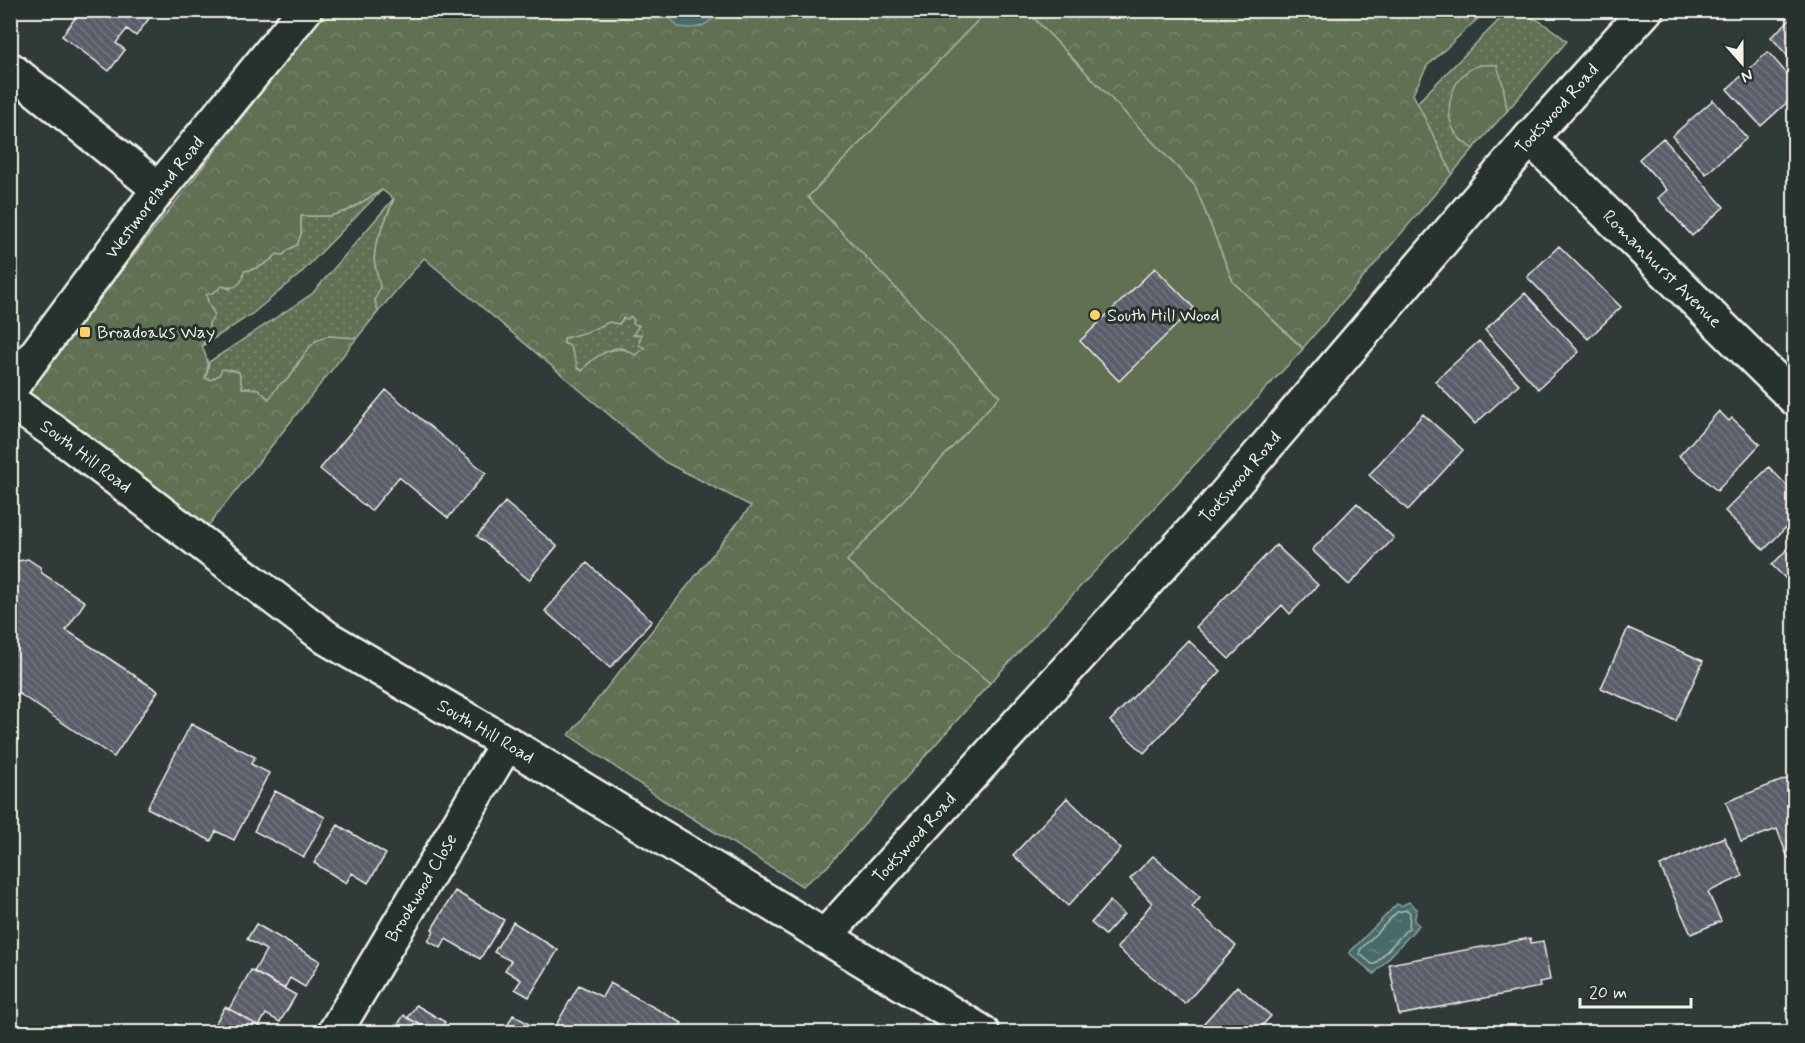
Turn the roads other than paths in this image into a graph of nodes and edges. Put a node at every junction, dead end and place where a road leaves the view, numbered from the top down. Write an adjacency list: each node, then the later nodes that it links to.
1 (306, 10): 5 (street, Westmoreland Road)
2 (1646, 10): 4 (street, Tootswood Road)
3 (10, 69): 5 (street)
4 (1530, 138): 7 (street, Romanhurst Avenue); 10 (street, Tootswood Road)
5 (159, 189): 6 (street, Westmoreland Road)
6 (10, 389)
7 (1794, 398)
8 (10, 401): 9 (street, South Hill Road)
9 (507, 743): 10 (street, South Hill Road); 11 (street, Brookwood Close)
10 (824, 937): 12 (street, South Hill Road)
11 (335, 1032)
12 (982, 1032)

